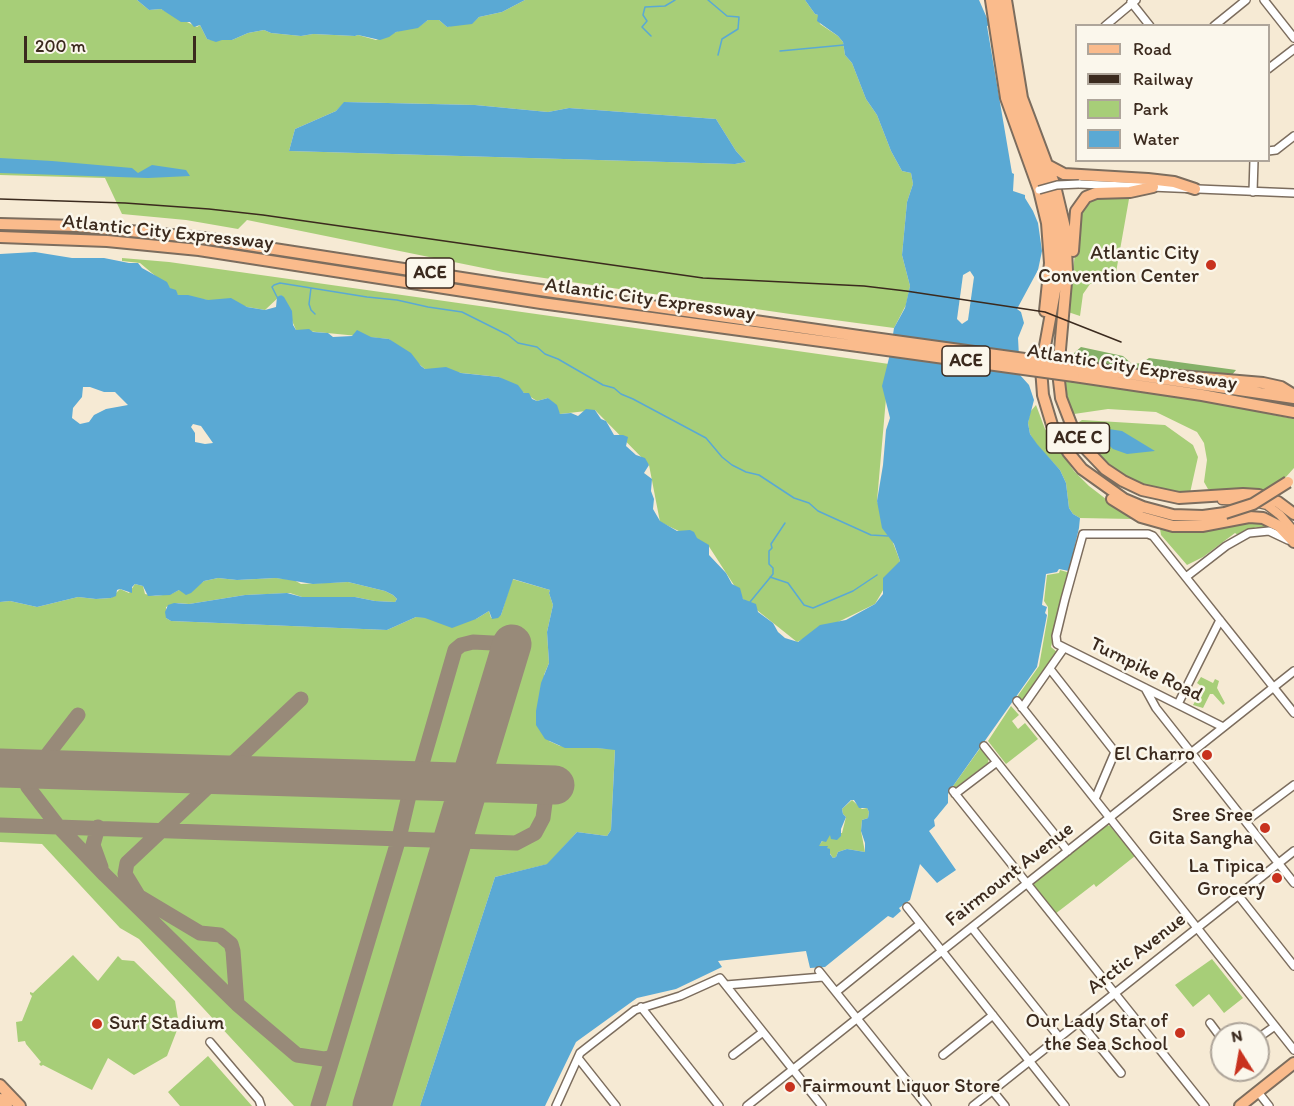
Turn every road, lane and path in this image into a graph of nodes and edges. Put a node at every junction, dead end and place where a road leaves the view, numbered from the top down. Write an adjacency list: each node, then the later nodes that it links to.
1 (991, 0): 19 (highway)
2 (998, 0): 26 (highway, ACE C)
3 (1006, 0): 16 (highway, ACE C)
4 (1246, 0): 9 (street)
5 (1264, 0): 10 (street)
6 (1133, 1): 7 (street); 8 (street)
7 (1106, 24)
8 (1149, 24)
9 (1216, 24)
10 (1294, 38)
11 (1294, 49): 12 (street)
12 (1270, 68)
13 (1294, 136): 14 (street)
14 (1270, 151)
15 (1254, 162): 20 (street)
16 (1047, 165): 18 (highway); 24 (highway, ACE C)
17 (1153, 187): 18 (street); 19 (street, bridge); 24 (highway)
18 (1195, 189): 20 (street)
19 (1039, 190): 26 (highway)
20 (1253, 192): 21 (street)
21 (1294, 194)
22 (0, 224): 25 (highway, Atlantic City Expressway / ACE)
23 (0, 237): 25 (highway, Atlantic City Expressway / ACE)
24 (1064, 307): 34 (highway, ACE C)
25 (859, 341): 27 (highway, Atlantic City Expressway / ACE, bridge)
26 (1041, 368): 32 (highway, ACE C)
27 (1074, 371): 29 (highway, Atlantic City Expressway / ACE); 29 (highway, Atlantic City Expressway / ACE)
28 (1149, 376): 29 (highway, Atlantic City Expressway / ACE); 30 (highway, Atlantic City Expressway / ACE); 30 (highway)
29 (1136, 378): 31 (highway, Atlantic City Expressway / ACE)
30 (1294, 397)
31 (1294, 412)
32 (1082, 470): 33 (highway, ACE C, bridge); 37 (highway)
33 (1291, 480)
34 (1195, 498): 35 (highway, ACE C); 36 (main road)
35 (1294, 514)
36 (1294, 531)
37 (1294, 544): 38 (street)
38 (1186, 577): 39 (street); 40 (street, Turnpike Road)
39 (1220, 620): 43 (street); 46 (street)
40 (1064, 648): 41 (street); 44 (street, Turnpike Road)
41 (1050, 669): 47 (street); 54 (street)
42 (1294, 671): 43 (street, Fairmount Avenue)
43 (1274, 687): 48 (street); 49 (street, Fairmount Avenue)
44 (1145, 688): 46 (street, Turnpike Road); 51 (street)
45 (1017, 701): 47 (street)
46 (1178, 704): 49 (street, Turnpike Road)
47 (1022, 708): 54 (street)
48 (1294, 713)
49 (1223, 727): 51 (street, Fairmount Avenue)
50 (984, 746): 52 (street)
51 (1192, 752): 55 (street, Fairmount Avenue); 56 (street)
52 (996, 762): 57 (street); 61 (street)
53 (1294, 785): 56 (street)
54 (1095, 799): 55 (street)
55 (1110, 818): 57 (street, Fairmount Avenue); 66 (street)
56 (1246, 821): 59 (street)
57 (1068, 851): 61 (street, Fairmount Avenue)
58 (1294, 851): 59 (street, Arctic Avenue)
59 (1279, 863): 60 (street); 62 (street, Arctic Avenue)
60 (1294, 883)
61 (1026, 884): 65 (street, Fairmount Avenue); 71 (street)
62 (1238, 895): 66 (street, Arctic Avenue); 68 (street)
63 (907, 907): 64 (street)
64 (920, 924): 67 (street); 70 (street)
65 (972, 928): 67 (street, Fairmount Avenue); 79 (street)
66 (1196, 928): 71 (street, Arctic Avenue); 76 (street)
67 (941, 951): 73 (street); 74 (street, Fairmount Avenue)
68 (1294, 966)
69 (726, 985): 70 (street); 72 (street); 78 (street)
70 (836, 992): 74 (street)
71 (1113, 993): 75 (street, Arctic Avenue); 105 (street)
72 (640, 1007): 84 (street); 98 (street)
73 (993, 1015): 83 (street); 85 (street)
74 (857, 1019): 87 (street, Fairmount Avenue); 101 (street)
75 (1079, 1021): 79 (street, Arctic Avenue); 88 (street)
76 (1275, 1026): 77 (street); 81 (street)
77 (1270, 1030)
78 (763, 1032): 82 (street); 87 (street)
79 (1059, 1037): 85 (street, Arctic Avenue)
80 (210, 1042): 95 (street)
81 (1294, 1050)
82 (733, 1055)
83 (943, 1055)
84 (578, 1058): 96 (street); 97 (street)
85 (1029, 1060): 90 (street, Arctic Avenue); 104 (street)
86 (1294, 1063): 91 (highway)
87 (793, 1070): 99 (street, Fairmount Avenue); 100 (street)
88 (1121, 1073)
89 (0, 1085): 94 (highway)
90 (992, 1090): 102 (street, Arctic Avenue); 103 (street)
91 (1258, 1092): 106 (highway); 107 (street)
92 (0, 1099): 93 (highway)
93 (7, 1106)
94 (20, 1106)
95 (261, 1106)
96 (556, 1106)
97 (616, 1106)
98 (719, 1106)
99 (747, 1106)
100 (822, 1106)
101 (927, 1106)
102 (973, 1106)
103 (1005, 1106)
104 (1065, 1106)
105 (1204, 1106)
106 (1240, 1106)
107 (1269, 1106)

